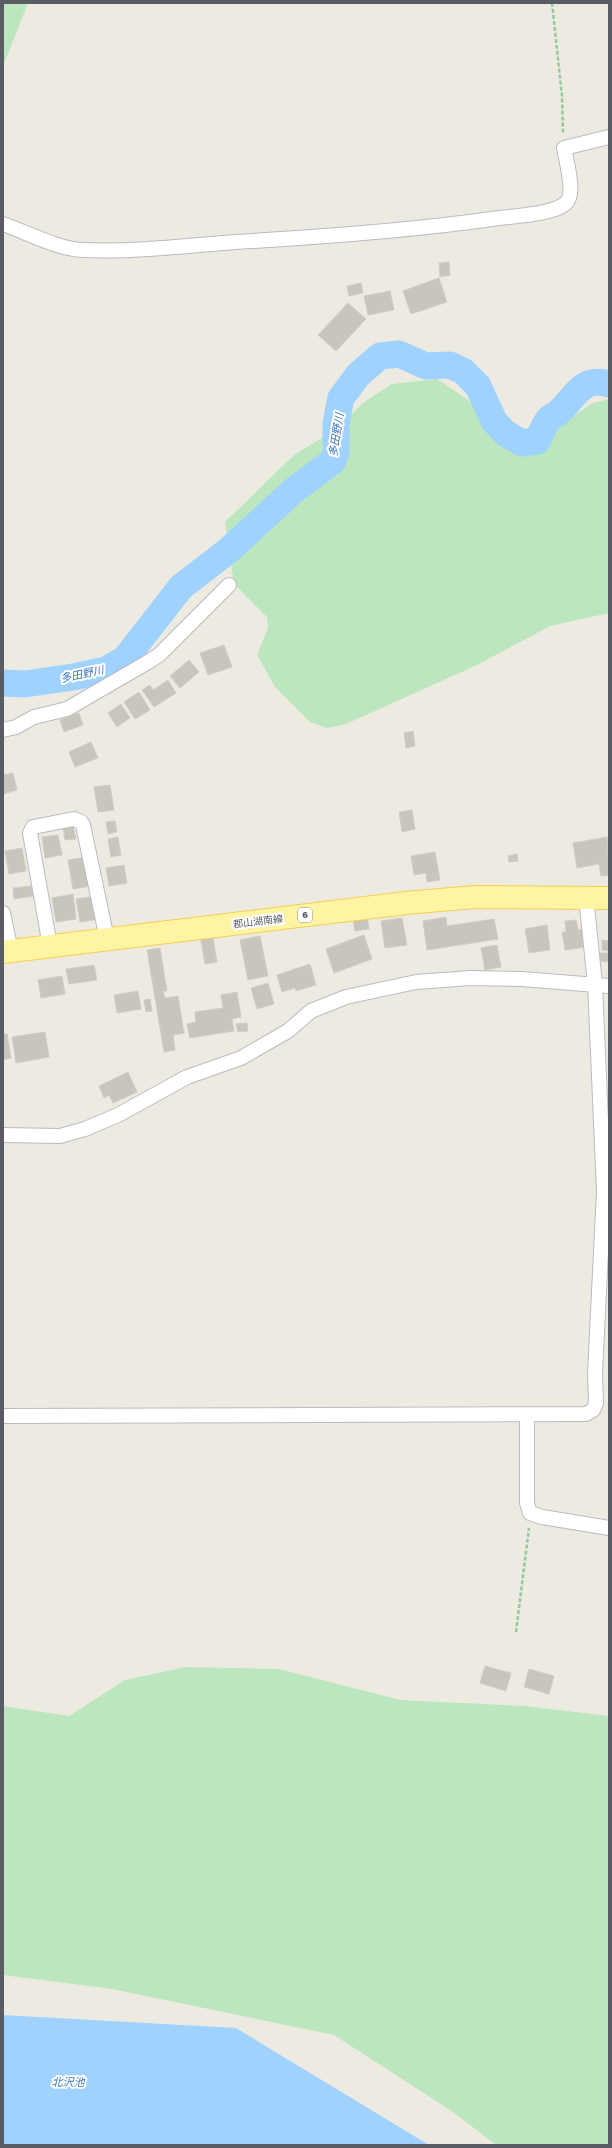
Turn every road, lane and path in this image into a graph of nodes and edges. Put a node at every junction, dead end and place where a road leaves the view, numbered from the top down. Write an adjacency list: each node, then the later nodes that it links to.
1 (552, 3): 3 (path)
2 (609, 137): 3 (street)
3 (564, 148): 4 (street)
4 (3, 224)
5 (229, 585): 6 (street)
6 (3, 730)
7 (586, 897): 8 (main road, 郡山湖南線 / 6); 10 (main road, 郡山湖南線 / 6); 13 (street)
8 (609, 898)
9 (3, 913): 12 (street)
10 (107, 940): 11 (main road, 郡山湖南線 / 6); 11 (street)
11 (50, 946): 12 (main road, 郡山湖南線 / 6)
12 (7, 952)
13 (595, 984): 14 (street); 15 (street); 16 (street)
14 (609, 986)
15 (3, 1135)
16 (606, 1190): 17 (street)
17 (527, 1415): 18 (street); 19 (street)
18 (3, 1416)
19 (530, 1513): 20 (street); 21 (path)
20 (609, 1528)
21 (516, 1632)

